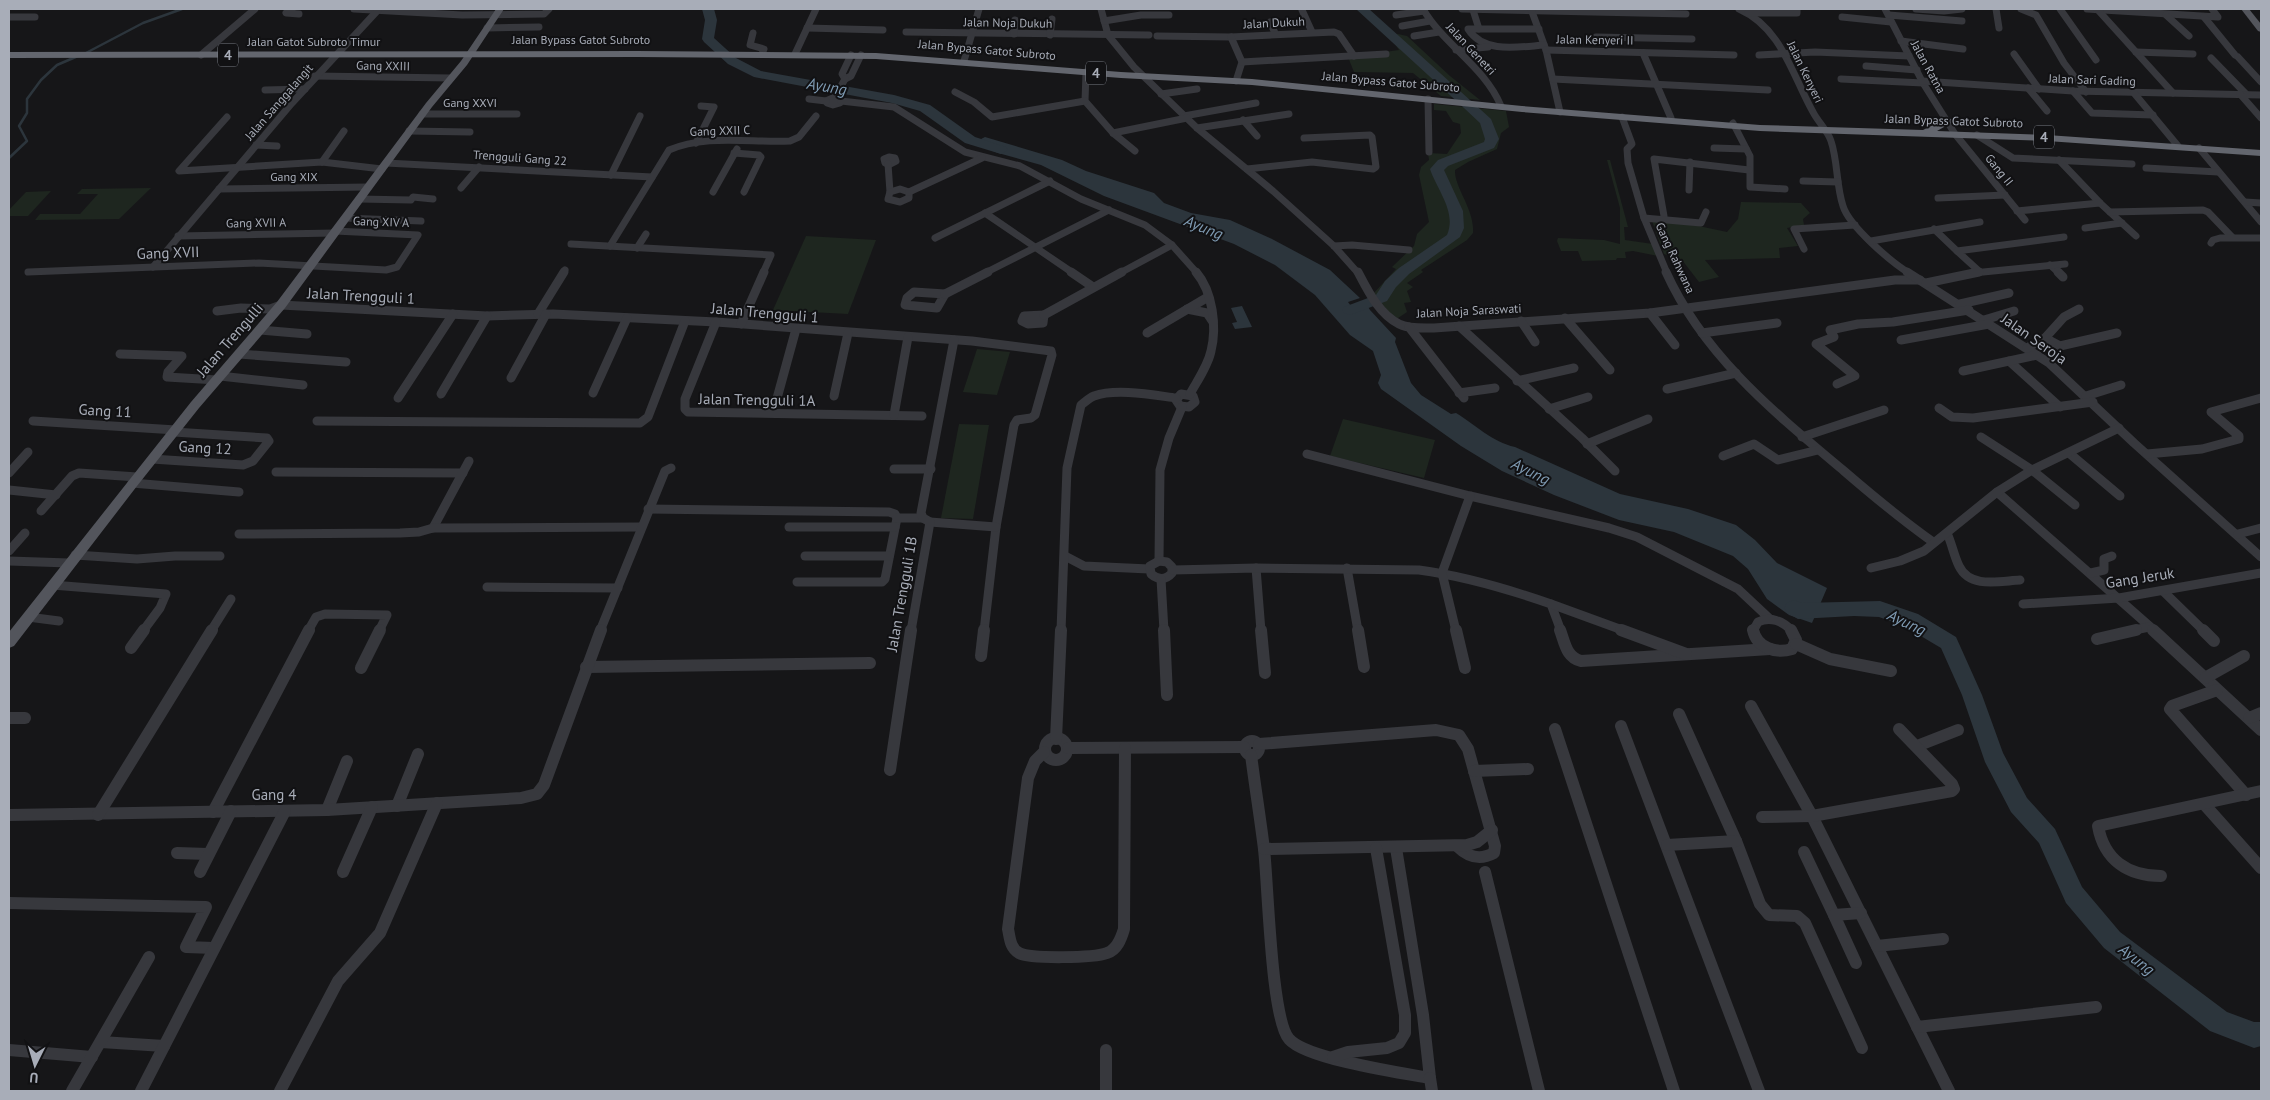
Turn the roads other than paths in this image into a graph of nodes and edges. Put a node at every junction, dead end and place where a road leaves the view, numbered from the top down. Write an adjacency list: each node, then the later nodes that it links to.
1 (255, 9): 88 (street)
2 (292, 9): 29 (street)
3 (354, 9): 21 (street)
4 (549, 9): 26 (street)
5 (816, 9): 48 (street)
6 (979, 9): 59 (street)
7 (1101, 9): 40 (street)
8 (1462, 9): 24 (street)
9 (1739, 9): 28 (street, Jalan Kenyeri)
10 (1796, 9): 28 (street)
11 (1916, 9): 12 (street)
12 (1962, 9)
13 (1996, 9): 49 (street)
14 (2021, 9): 15 (street)
15 (2025, 9): 120 (street)
16 (2060, 9): 94 (street)
17 (2087, 9): 18 (street)
18 (2097, 9): 27 (street); 77 (street)
19 (2212, 9): 37 (street)
20 (2245, 9): 43 (main road)
21 (374, 10): 26 (street); 79 (street, Jalan Sanggalangit)
22 (1302, 10): 55 (street)
23 (1423, 10): 32 (street); 41 (street, Jalan Genetri)
24 (1473, 10): 25 (street); 50 (street)
25 (1532, 10): 30 (street); 51 (street)
26 (497, 12): 46 (main road, Jalan Trengulli)
27 (2160, 12): 37 (street); 66 (street)
28 (1748, 13): 76 (street, Jalan Kenyeri)
29 (299, 14)
30 (1686, 14)
31 (1169, 15): 40 (street)
32 (1396, 15)
33 (1888, 15): 36 (street); 42 (street); 71 (street, Jalan Ratna)
34 (9, 17): 35 (street)
35 (35, 17)
36 (1842, 17)
37 (2204, 17): 110 (street)
38 (1052, 19): 61 (street)
39 (1015, 20): 60 (street)
40 (1104, 21): 62 (street)
41 (1430, 21): 45 (street); 56 (street, Jalan Genetri)
42 (1962, 21)
43 (2258, 21): 52 (main road)
44 (1270, 22): 58 (street)
45 (1402, 26)
46 (487, 28): 47 (street); 80 (main road, Jalan Trengulli)
47 (539, 28)
48 (807, 28): 53 (street); 82 (street)
49 (1999, 28)
50 (1479, 29): 51 (street); 72 (street)
51 (1539, 29): 73 (street)
52 (2261, 29)
53 (883, 30)
54 (906, 32): 59 (street, Jalan Noja Dukuh)
55 (1312, 32): 58 (street, Jalan Dukuh); 90 (street, Jalan Dukuh)
56 (1439, 32): 65 (street); 75 (street, Jalan Genetri)
57 (753, 33): 81 (street)
58 (1275, 33): 67 (street, Jalan Dukuh)
59 (973, 34): 60 (street, Jalan Noja Dukuh); 95 (street)
60 (1014, 34): 61 (street, Jalan Noja Dukuh)
61 (1050, 35): 62 (street, Jalan Noja Dukuh)
62 (1108, 35): 63 (street, Jalan Noja Dukuh); 102 (street, Jalan Noja Saraswati)
63 (1149, 36)
64 (1157, 36): 67 (street)
65 (1414, 36)
66 (2189, 36)
67 (1231, 37): 96 (street, Jalan Dukuh)
68 (1596, 37): 69 (street)
69 (1632, 37): 70 (street); 78 (street)
70 (1692, 39)
71 (1901, 40): 74 (street); 92 (street, Jalan Ratna)
72 (1488, 47): 73 (street, Jalan Kenyeri II); 75 (street, Jalan Kenyeri II)
73 (1545, 48): 78 (street, Jalan Kenyeri II); 105 (street)
74 (1963, 49)
75 (1456, 50): 133 (street, Jalan Genetri)
76 (1784, 52): 84 (street); 92 (street); 152 (street, Jalan Kenyeri)
77 (2136, 52): 86 (street); 123 (street)
78 (1640, 53): 91 (street, Jalan Kenyeri II); 111 (street, Jalan Kenyeri II)
79 (336, 54): 80 (highway, Jalan Gatot Subroto Timur / 4); 88 (highway, Jalan Gatot Subroto Timur / 4); 103 (street, Jalan Sanggalangit)
80 (469, 54): 81 (highway, Jalan Bypass Gatot Subroto / 4); 104 (main road, Jalan Trengulli)
81 (759, 54): 82 (highway, Jalan Bypass Gatot Subroto / 4)
82 (795, 54): 89 (highway, Jalan Bypass Gatot Subroto / 4)
83 (1386, 54): 90 (street)
84 (1759, 54)
85 (2014, 54): 114 (street)
86 (2193, 54)
87 (9, 55): 88 (highway, Jalan Gatot Subroto Timur / 4)
88 (201, 55)
89 (856, 55): 95 (highway, Jalan Bypass Gatot Subroto / 4); 98 (street); 99 (street)
90 (1354, 56): 96 (street)
91 (1734, 56)
92 (1909, 56): 100 (street, Jalan Ratna)
93 (2211, 58): 125 (street)
94 (2096, 60)
95 (964, 61): 101 (highway, Jalan Bypass Gatot Subroto / 4)
96 (1242, 62): 108 (street)
97 (1866, 66): 100 (street)
98 (846, 68): 99 (street); 107 (street)
99 (855, 68): 107 (street)
100 (1917, 70): 109 (street, Jalan Ratna)
101 (1086, 72): 102 (highway, Jalan Bypass Gatot Subroto / 4); 130 (street)
102 (1143, 75): 108 (highway, Jalan Bypass Gatot Subroto / 4); 122 (street, Jalan Noja Saraswati)
103 (315, 76): 104 (street, Gang XXIII); 112 (street, Jalan Sanggalangit)
104 (451, 78): 137 (main road, Jalan Trengulli)
105 (1553, 79): 111 (street); 136 (street)
106 (1841, 79): 109 (street, Jalan Sari Gading)
107 (844, 80): 127 (street)
108 (1236, 81): 129 (highway, Jalan Bypass Gatot Subroto / 4)
109 (1923, 82): 113 (street, Jalan Sari Gading); 149 (street, Jalan Ratna)
110 (2261, 82)
111 (1657, 84): 117 (street); 146 (street, Jalan Kenyeri II)
112 (305, 88): 116 (street); 165 (street, Jalan Sanggalangit)
113 (2028, 88): 114 (street, Jalan Sari Gading); 135 (street)
114 (2039, 88): 118 (street, Jalan Sari Gading)
115 (1197, 89): 122 (street)
116 (265, 90)
117 (1768, 90)
118 (2074, 91): 120 (street, Jalan Sari Gading); 140 (street)
119 (955, 92): 130 (street)
120 (2086, 92): 121 (street, Jalan Sari Gading)
121 (2134, 93): 123 (street, Jalan Sari Gading); 140 (street)
122 (1161, 94): 144 (street, Jalan Noja Saraswati)
123 (2174, 94): 124 (street, Jalan Sari Gading)
124 (2193, 94): 125 (street, Jalan Sari Gading); 132 (street)
125 (2243, 94): 126 (street, Jalan Sari Gading); 147 (street)
126 (2261, 95)
127 (838, 97): 128 (street); 174 (street)
128 (809, 99)
129 (1432, 100): 133 (highway, Jalan Bypass Gatot Subroto / 4); 171 (street)
130 (1085, 101): 156 (street)
131 (1256, 103): 144 (street)
132 (2203, 104)
133 (1497, 105): 136 (highway, Jalan Bypass Gatot Subroto / 4)
134 (701, 106): 163 (street)
135 (2047, 110)
136 (1559, 111): 145 (highway, Jalan Bypass Gatot Subroto / 4); 146 (highway, Jalan Bypass Gatot Subroto / 4)
137 (422, 114): 138 (street, Gang XXVI); 154 (main road, Jalan Trengulli)
138 (517, 114)
139 (1289, 114): 148 (street)
140 (2153, 115): 164 (street)
141 (640, 116): 187 (street)
142 (816, 116): 162 (street, Gang XXII C)
143 (227, 117): 181 (street)
144 (1185, 117): 151 (street, Jalan Noja Saraswati); 156 (street)
145 (1622, 117): 150 (highway, Jalan Bypass Gatot Subroto / 4); 215 (street, Gang Rahwana)
146 (1671, 118): 150 (highway, Jalan Bypass Gatot Subroto / 4)
147 (2261, 118)
148 (1243, 120): 151 (street); 160 (street)
149 (1947, 121): 157 (highway); 158 (street, Jalan Ratna)
150 (1734, 125): 152 (highway, Jalan Bypass Gatot Subroto / 4); 169 (street)
151 (1197, 128): 184 (street, Jalan Noja Saraswati)
152 (1825, 130): 157 (highway, Jalan Bypass Gatot Subroto / 4); 191 (street, Jalan Seroja)
153 (344, 131): 176 (street)
154 (410, 131): 155 (street); 180 (main road, Jalan Trengulli)
155 (470, 132)
156 (1113, 133): 170 (street)
157 (1926, 133): 158 (highway, Jalan Bypass Gatot Subroto / 4)
158 (1954, 133): 159 (highway, Jalan Bypass Gatot Subroto / 4); 201 (street, Gang II)
159 (1977, 135): 164 (highway, Jalan Bypass Gatot Subroto / 4); 175 (street)
160 (1257, 136)
161 (1304, 138): 184 (street)
162 (741, 142): 163 (street, Gang XXII C); 172 (street)
163 (696, 143): 188 (street, Gang XXII C)
164 (2176, 144): 168 (highway, Jalan Bypass Gatot Subroto / 4)
165 (256, 145): 166 (street); 181 (street, Jalan Sanggalangit)
166 (277, 146)
167 (1714, 148): 169 (street)
168 (2199, 148): 173 (highway, Jalan Bypass Gatot Subroto / 4); 186 (street)
169 (1746, 149): 185 (street)
170 (1135, 151)
171 (1429, 152)
172 (734, 153): 198 (street); 199 (street)
173 (2261, 153)
174 (982, 158): 189 (street); 200 (street)
175 (2059, 160): 179 (street); 206 (street)
176 (322, 162): 180 (street); 181 (street)
177 (1690, 162): 185 (street); 196 (street); 213 (street)
178 (892, 163): 197 (street)
179 (2132, 164)
180 (384, 166): 182 (street, Trengguli Gang 22); 192 (main road, Jalan Trengulli)
181 (238, 167): 194 (street, Jalan Sanggalangit)
182 (479, 167): 187 (street, Trengguli Gang 22); 193 (street)
183 (2146, 168): 186 (street)
184 (1247, 169): 238 (street, Jalan Noja Saraswati)
185 (1749, 170): 195 (street)
186 (2218, 172): 205 (street)
187 (611, 176): 188 (street, Trengguli Gang 22)
188 (652, 177): 237 (street, Gang XXII C)
189 (1050, 181): 208 (street); 212 (street)
190 (1803, 181): 191 (street)
191 (1838, 182): 221 (street, Jalan Seroja)
192 (368, 187): 194 (street, Gang XIX); 203 (main road, Jalan Trengulli)
193 (461, 188)
194 (219, 189): 226 (street, Jalan Sanggalangit)
195 (1785, 189)
196 (1690, 190)
197 (893, 191): 200 (street); 200 (street)
198 (713, 192)
199 (744, 192)
200 (909, 192)
201 (2005, 196): 202 (street); 209 (street, Gang II)
202 (1938, 198)
203 (359, 199): 204 (street); 214 (main road, Jalan Trengulli)
204 (433, 199)
205 (2245, 202): 207 (street); 219 (street)
206 (2100, 203): 209 (street); 211 (street)
207 (2261, 203)
208 (1109, 210): 236 (street); 240 (street)
209 (2018, 211): 216 (street, Gang II)
210 (1706, 212): 215 (street, Gang Rahwana)
211 (2110, 212): 220 (street); 230 (street)
212 (985, 213): 229 (street); 240 (street)
213 (1664, 216)
214 (345, 218): 217 (street); 224 (main road, Jalan Trengulli)
215 (1644, 218): 262 (street, Gang Rahwana)
216 (2025, 220)
217 (421, 221)
218 (1980, 222): 223 (street)
219 (2261, 222)
220 (2122, 223): 222 (street); 227 (street)
221 (1854, 225): 233 (street, Jalan Seroja); 241 (street)
222 (2085, 228)
223 (1934, 229): 233 (street); 244 (street)
224 (334, 232): 226 (street, Gang XVII A); 247 (main road, Jalan Trengulli); 247 (street, Gang XIV A)
225 (646, 234): 239 (street)
226 (178, 236): 248 (street, Jalan Sanggalangit)
227 (2136, 236)
228 (2064, 237): 244 (street)
229 (936, 238)
230 (2232, 238): 231 (street); 234 (street)
231 (2261, 238)
232 (695, 241): 243 (street)
233 (1871, 242): 251 (street, Jalan Seroja)
234 (2211, 243)
235 (571, 244): 237 (street)
236 (1172, 244): 256 (street); 259 (street)
237 (610, 246): 239 (street)
238 (1334, 246): 242 (street); 283 (street, Jalan Noja Saraswati)
239 (637, 248): 243 (street)
240 (1037, 249): 256 (street); 258 (street)
241 (1804, 249)
242 (1409, 250)
243 (690, 251): 280 (street)
244 (1957, 251): 252 (street)
245 (2065, 264): 246 (street, Jalan Noja Saraswati)
246 (2050, 265): 252 (street, Jalan Noja Saraswati); 253 (street)
247 (309, 266): 248 (street, Gang XVII); 261 (main road, Jalan Trengulli)
248 (152, 267): 250 (street, Gang XVII)
249 (565, 270): 270 (street)
250 (28, 272)
251 (1907, 272): 254 (street, Jalan Noja Saraswati); 255 (street, Jalan Seroja)
252 (1980, 272): 255 (street, Jalan Noja Saraswati)
253 (2063, 277)
254 (1895, 280): 255 (street, Jalan Noja Saraswati); 262 (street, Jalan Noja Saraswati)
255 (1923, 282): 260 (street, Jalan Seroja)
256 (1093, 287): 271 (street)
257 (2009, 293): 260 (street)
258 (944, 294)
259 (1208, 297): 264 (street); 281 (street)
260 (1960, 304): 265 (street, Jalan Seroja)
261 (281, 305): 266 (street, Jalan Trengguli 1); 269 (street, Jalan Trengguli 1); 285 (main road, Jalan Trengulli)
262 (1685, 308): 268 (street, Jalan Noja Saraswati); 288 (street, Gang Rahwana)
263 (2079, 308): 292 (street)
264 (1187, 309): 281 (street); 287 (street)
265 (1969, 310): 278 (street, Jalan Seroja); 310 (street)
266 (217, 311)
267 (2014, 312): 278 (street)
268 (1650, 313): 274 (street, Jalan Noja Saraswati); 296 (street)
269 (453, 314): 272 (street, Jalan Trengguli 1); 319 (street)
270 (542, 314): 272 (street, Jalan Trengguli 1); 273 (street, Jalan Trengguli 1); 308 (street)
271 (1044, 315)
272 (487, 316): 316 (street)
273 (627, 318): 275 (street, Jalan Trengguli 1); 315 (street)
274 (1565, 318): 276 (street, Jalan Noja Saraswati); 304 (street)
275 (685, 321): 277 (street, Jalan Trengguli 1); 333 (street)
276 (1521, 321): 282 (street, Jalan Noja Saraswati); 295 (street)
277 (716, 322): 280 (street, Jalan Trengguli 1); 329 (street, Jalan Trengguli 1A)
278 (1987, 322): 294 (street); 297 (street, Jalan Seroja)
279 (1777, 323): 288 (street)
280 (741, 324): 284 (street, Jalan Trengguli 1)
281 (1214, 325): 323 (street)
282 (1458, 326): 283 (street, Jalan Noja Saraswati); 309 (street)
283 (1409, 327): 313 (street)
284 (796, 329): 286 (street, Jalan Trengguli 1); 322 (street)
285 (260, 330): 290 (street); 299 (main road, Jalan Trengulli)
286 (848, 333): 291 (street, Jalan Trengguli 1); 317 (street)
287 (1147, 333)
288 (1702, 333): 306 (street, Gang Rahwana)
289 (2117, 333): 292 (street)
290 (307, 334)
291 (908, 337): 293 (street, Jalan Trengguli 1); 329 (street)
292 (2045, 338): 297 (street)
293 (954, 340): 349 (street, Jalan Trengguli 1B); 369 (street, Jalan Trengguli 1)
294 (1901, 340)
295 (1535, 342)
296 (1675, 345)
297 (2027, 348): 300 (street, Jalan Seroja)
298 (120, 354): 307 (street)
299 (240, 354): 302 (street); 307 (main road, Jalan Trengulli)
300 (2038, 355): 301 (street); 320 (street, Jalan Seroja)
301 (2009, 361): 305 (street); 325 (street)
302 (346, 362)
303 (1574, 368): 309 (street)
304 (1610, 370)
305 (1964, 371)
306 (1736, 373): 314 (street); 336 (street, Gang Rahwana)
307 (219, 378): 311 (street); 335 (main road, Jalan Trengulli)
308 (511, 378)
309 (1517, 380): 327 (street)
310 (1837, 384)
311 (303, 385)
312 (2121, 385): 320 (street)
313 (1494, 388)
314 (1667, 389)
315 (593, 392)
316 (441, 394)
317 (834, 396)
318 (1588, 397): 327 (street)
319 (398, 398)
320 (2089, 399): 325 (street); 334 (street, Jalan Seroja)
321 (2256, 399): 324 (street); 343 (street)
322 (776, 402)
323 (1179, 402): 381 (street); 385 (street)
324 (2261, 406)
325 (2060, 407): 326 (street)
326 (1939, 408)
327 (1549, 409): 338 (street)
328 (1884, 410): 336 (street)
329 (894, 415): 330 (street, Jalan Trengguli 1A)
330 (922, 416)
331 (1648, 419): 338 (street)
332 (33, 421): 335 (street, Gang 11)
333 (317, 421)
334 (2119, 428): 341 (street); 343 (street, Jalan Seroja)
335 (175, 431): 345 (main road, Jalan Trengulli); 345 (street, Gang 12)
336 (1802, 437): 339 (street, Gang Rahwana)
337 (1981, 437): 350 (street)
338 (1588, 444): 351 (street)
339 (1818, 450): 344 (street); 376 (street, Gang Rahwana)
340 (28, 452): 353 (street)
341 (2068, 453): 350 (street); 361 (street)
342 (1307, 454): 360 (street)
343 (2147, 454): 375 (street, Jalan Seroja)
344 (1723, 456)
345 (152, 459): 355 (main road, Jalan Trengulli)
346 (468, 461): 354 (street)
347 (672, 468): 363 (street)
348 (894, 469): 349 (street)
349 (931, 469): 365 (street, Jalan Trengguli 1B)
350 (2032, 470): 358 (street); 362 (street)
351 (1615, 471)
352 (276, 472): 354 (street)
353 (9, 473)
354 (463, 473): 370 (street)
355 (134, 480): 357 (street); 359 (street); 384 (main road, Jalan Trengulli)
356 (9, 490): 359 (street)
357 (239, 492)
358 (1997, 492): 373 (street); 394 (street)
359 (56, 495): 364 (street)
360 (1470, 496): 393 (street); 409 (street)
361 (2120, 496)
362 (2075, 505)
363 (648, 508): 366 (street); 367 (street)
364 (42, 511)
365 (927, 520): 366 (street); 369 (street); 451 (street, Jalan Trengguli 1B)
366 (896, 522): 368 (street); 380 (street)
367 (640, 527): 370 (street); 402 (street)
368 (789, 527)
369 (996, 527): 418 (street)
370 (434, 528): 374 (street)
371 (2261, 528): 375 (street)
372 (25, 533): 377 (street)
373 (1947, 533): 376 (street); 398 (street)
374 (239, 534)
375 (2238, 534): 383 (street, Jalan Seroja)
376 (1933, 542): 390 (street)
377 (9, 551)
378 (220, 556): 384 (street)
379 (805, 556): 380 (street)
380 (889, 556): 399 (street)
381 (1065, 556): 387 (street); 396 (street)
382 (2112, 556): 394 (street)
383 (2261, 557)
384 (72, 560): 386 (street); 400 (main road, Jalan Trengulli)
385 (1159, 561): 391 (street); 392 (street)
386 (9, 562)
387 (1084, 566): 391 (street); 396 (street)
388 (1256, 568): 389 (street); 392 (street); 427 (street)
389 (1347, 568): 393 (street); 423 (street)
390 (1871, 568)
391 (1149, 569): 397 (street)
392 (1173, 570): 397 (street)
393 (1442, 573): 406 (street); 425 (street)
394 (2091, 573): 404 (street)
395 (2261, 573): 403 (street, Gang Jeruk)
396 (1064, 575): 442 (street)
397 (1160, 579): 430 (street)
398 (2020, 580)
399 (797, 582)
400 (52, 585): 408 (main road, Jalan Trengulli); 416 (street)
401 (487, 588): 402 (street)
402 (618, 588): 422 (street)
403 (2163, 591): 404 (street, Gang Jeruk); 413 (street)
404 (2119, 598): 407 (street, Gang Jeruk); 411 (street)
405 (231, 599): 464 (street)
406 (1552, 604): 419 (street); 419 (street)
407 (2023, 604)
408 (28, 616): 410 (street); 414 (main road, Jalan Trengulli)
409 (1770, 619): 415 (street); 417 (street)
410 (59, 621)
411 (2149, 626): 412 (street); 428 (street)
412 (2097, 639)
413 (2214, 641)
414 (9, 642)
415 (1796, 644): 417 (street); 426 (street)
416 (131, 648)
417 (1770, 649): 419 (street)
418 (981, 656)
419 (1690, 656)
420 (2244, 656): 428 (street)
421 (870, 663): 422 (street)
422 (586, 667): 455 (street, Gang 4)
423 (1364, 667)
424 (361, 668): 461 (street)
425 (1465, 668)
426 (1892, 672)
427 (1265, 673)
428 (2205, 678): 429 (street)
429 (2218, 690): 436 (street); 454 (street)
430 (1167, 695)
431 (1752, 706): 465 (street)
432 (2261, 713): 436 (street)
433 (1679, 714): 468 (street)
434 (9, 718): 435 (street)
435 (25, 718)
436 (2249, 718): 441 (street)
437 (1621, 726): 469 (street)
438 (1556, 729): 509 (street)
439 (1899, 729): 443 (street)
440 (1958, 730): 443 (street)
441 (2261, 730)
442 (1056, 739): 444 (street); 447 (street)
443 (1916, 746): 465 (street)
444 (1068, 748): 445 (street); 447 (street)
445 (1126, 748): 446 (street); 447 (street)
446 (1248, 751): 452 (street); 473 (street)
447 (1044, 752)
448 (418, 754): 457 (street)
449 (347, 761): 459 (street)
450 (1528, 769): 452 (street)
451 (890, 770)
452 (1474, 771): 467 (street)
453 (2261, 791): 454 (street)
454 (2246, 795): 456 (street)
455 (437, 803): 457 (street, Gang 4); 506 (street)
456 (2204, 804): 477 (street); 481 (street)
457 (397, 806): 458 (street, Gang 4)
458 (372, 807): 459 (street, Gang 4); 479 (street)
459 (327, 810): 462 (street, Gang 4)
460 (231, 811): 461 (street, Gang 4); 462 (street, Gang 4); 476 (street)
461 (213, 812): 464 (street, Gang 4)
462 (285, 812): 487 (street)
463 (9, 815): 464 (street, Gang 4)
464 (98, 815)
465 (1812, 816): 466 (street); 483 (street)
466 (1762, 818)
467 (1492, 830): 470 (street); 470 (street)
468 (1736, 841): 469 (street); 496 (street)
469 (1667, 844): 510 (street)
470 (1457, 846): 472 (street)
471 (1376, 848): 472 (street); 473 (street); 491 (street)
472 (1396, 848): 492 (street)
473 (1264, 849): 501 (street)
474 (1804, 852): 484 (street)
475 (177, 853): 476 (street)
476 (208, 854): 478 (street)
477 (2261, 868)
478 (200, 872)
479 (342, 872)
480 (1485, 872): 508 (street)
481 (2161, 876)
482 (9, 903): 487 (street)
483 (1861, 913): 484 (street); 486 (street)
484 (1834, 915): 489 (street)
485 (1943, 939): 486 (street)
486 (1877, 946): 493 (street)
487 (214, 948): 495 (street)
488 (149, 957): 494 (street)
489 (1856, 963)
490 (2096, 1007): 493 (street)
491 (1405, 1015): 492 (street); 499 (street)
492 (1423, 1015): 503 (street)
493 (1917, 1027): 511 (street)
494 (101, 1042): 495 (street); 500 (street)
495 (164, 1046): 505 (street)
496 (1862, 1048)
497 (9, 1050): 500 (street)
498 (1106, 1050): 507 (street)
499 (1366, 1050): 501 (street); 502 (street)
500 (92, 1057): 504 (street)
501 (1333, 1057): 502 (street)
502 (1365, 1067): 503 (street)
503 (1431, 1084)
504 (72, 1091)
505 (140, 1091)
506 (280, 1091)
507 (1106, 1091)
508 (1539, 1091)
509 (1674, 1091)
510 (1759, 1091)
511 (1949, 1091)

